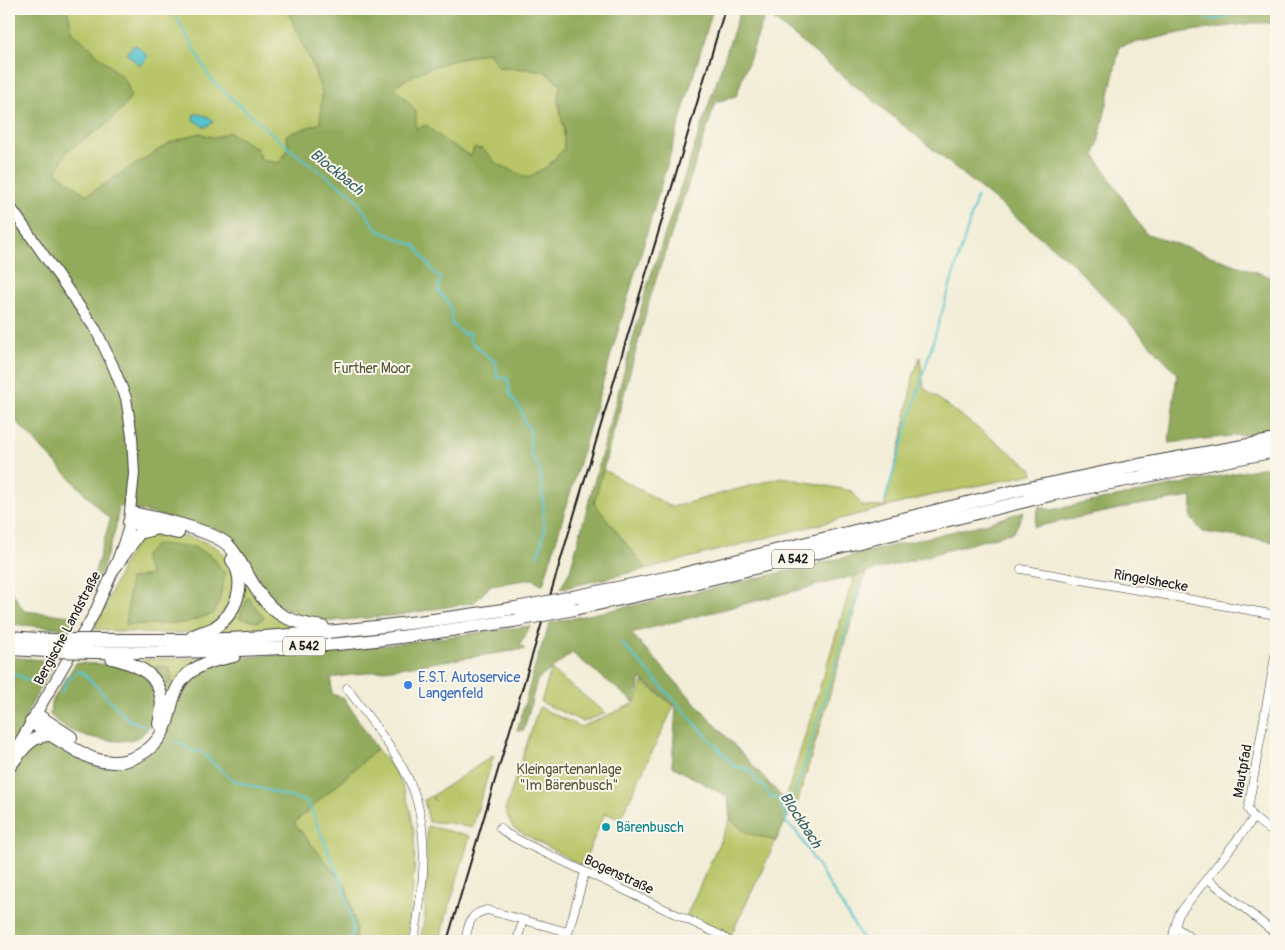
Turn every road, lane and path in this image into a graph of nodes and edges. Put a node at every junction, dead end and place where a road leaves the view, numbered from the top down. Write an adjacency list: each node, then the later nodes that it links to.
1 (9, 205): 5 (main road, Bergische Landstraße)
2 (1276, 440): 4 (highway, A 542)
3 (1276, 452): 4 (highway, A 542)
4 (1054, 488): 9 (highway, A 542, bridge)
5 (130, 518): 6 (highway); 7 (main road, Bergische Landstraße); 11 (highway)
6 (155, 529): 7 (highway); 13 (highway)
7 (115, 567): 20 (main road, Bergische Landstraße)
8 (1021, 569): 10 (street, Ringelshecke)
9 (515, 615): 11 (highway, A 542); 16 (highway, A 542)
10 (1276, 615)
11 (358, 630): 13 (highway, A 542)
12 (9, 637): 14 (highway, A 542)
13 (189, 640): 15 (highway, A 542)
14 (49, 645): 15 (highway, A 542, bridge); 17 (highway, A 542)
15 (94, 646): 16 (highway, A 542); 20 (highway)
16 (300, 647): 21 (highway)
17 (9, 649)
18 (1276, 651): 24 (street, Mautpfad)
19 (347, 688): 33 (street)
20 (33, 718): 21 (highway); 22 (main road, Bergische Landstraße)
21 (53, 735): 23 (highway)
22 (9, 761)
23 (9, 767)
24 (1254, 818): 26 (street); 28 (street)
25 (500, 828): 27 (street, Bogenstraße)
26 (1276, 835)
27 (585, 872): 31 (street); 37 (street, Bogenstraße)
28 (1208, 879): 30 (street); 32 (street)
29 (523, 920): 31 (street); 34 (street); 35 (street)
30 (1174, 927): 38 (street); 39 (street)
31 (568, 932): 36 (street)
32 (1276, 934)
33 (414, 941)
34 (465, 941)
35 (517, 941)
36 (566, 941)
37 (729, 941)
38 (1172, 941)
39 (1196, 941)

